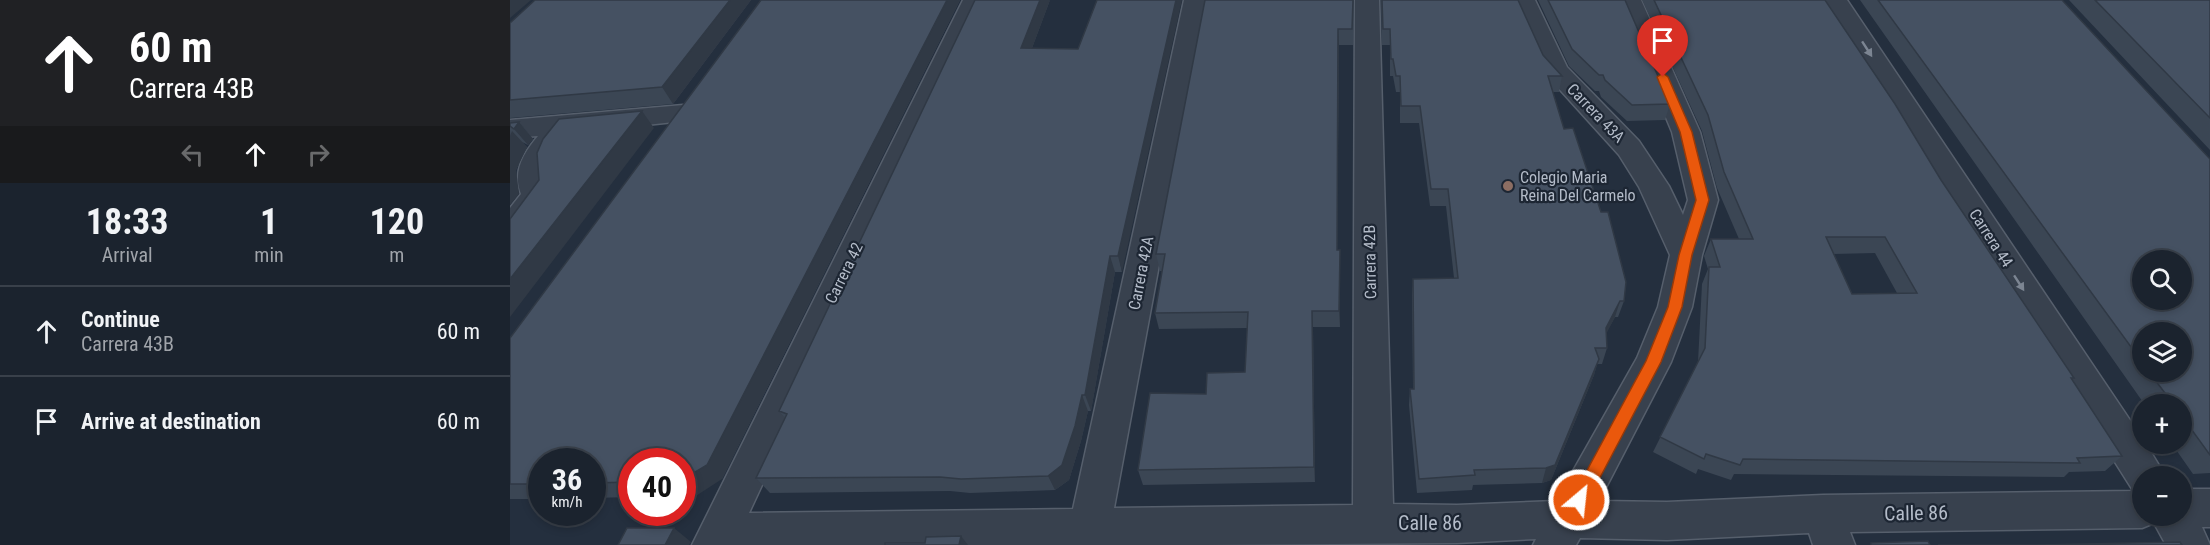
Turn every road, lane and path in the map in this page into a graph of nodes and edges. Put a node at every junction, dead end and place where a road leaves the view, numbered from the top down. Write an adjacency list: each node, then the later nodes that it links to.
1 (975, 0): 23 (street, Carrera 42)
2 (1196, 0): 22 (street, Carrera 42A)
3 (1367, 0): 19 (street, Carrera 42B)
4 (1523, 0): 13 (street, Carrera 43A)
5 (1629, 0): 13 (street)
6 (1835, 0): 14 (street, Carrera 44, one-way to 14)
7 (701, 89): 8 (street)
8 (682, 114): 9 (street); 11 (street)
9 (563, 124): 10 (street); 12 (street)
10 (510, 129)
11 (662, 141)
12 (510, 230)
13 (1686, 255): 21 (street)
14 (2139, 466)
15 (2192, 508): 16 (street)
16 (2210, 508)
17 (2132, 510): 20 (street, Calle 86)
18 (2177, 526): 24 (street)
19 (1401, 530): 21 (street, Calle 86); 22 (street, Calle 86)
20 (1829, 530): 21 (street, Calle 86)
21 (1562, 532)
22 (1087, 537): 23 (street, Calle 86)
23 (716, 539)
24 (2190, 545)

